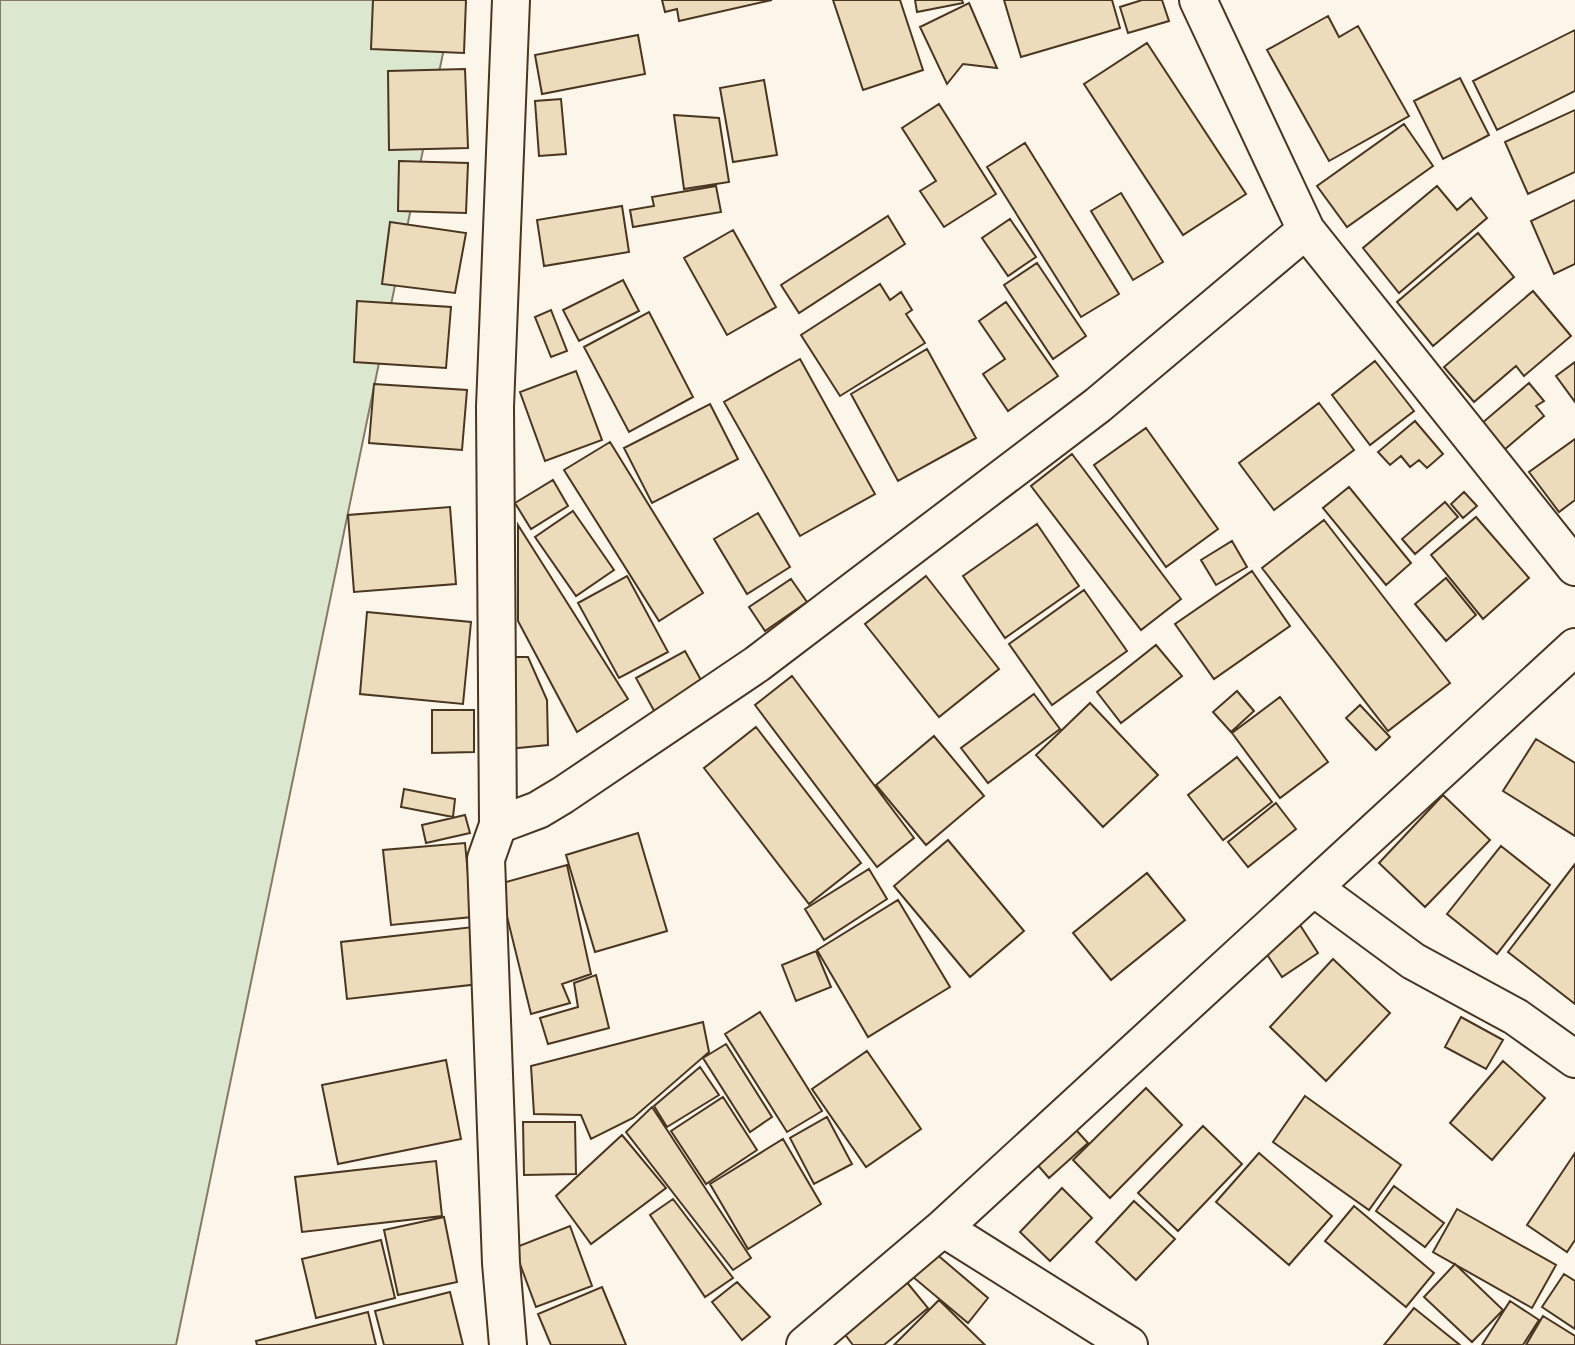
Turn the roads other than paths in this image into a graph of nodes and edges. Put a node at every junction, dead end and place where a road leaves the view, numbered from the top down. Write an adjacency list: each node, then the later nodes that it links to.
1 (511, 0): 6 (street)
2 (1198, 0): 3 (street)
3 (1306, 230): 4 (street); 6 (street)
4 (1575, 567)
5 (1575, 647): 7 (street)
6 (498, 825): 10 (street)
7 (1314, 888): 8 (street); 9 (street)
8 (1575, 1059)
9 (943, 1228): 11 (street); 12 (street)
10 (508, 1345)
11 (805, 1345)
12 (1129, 1345)

